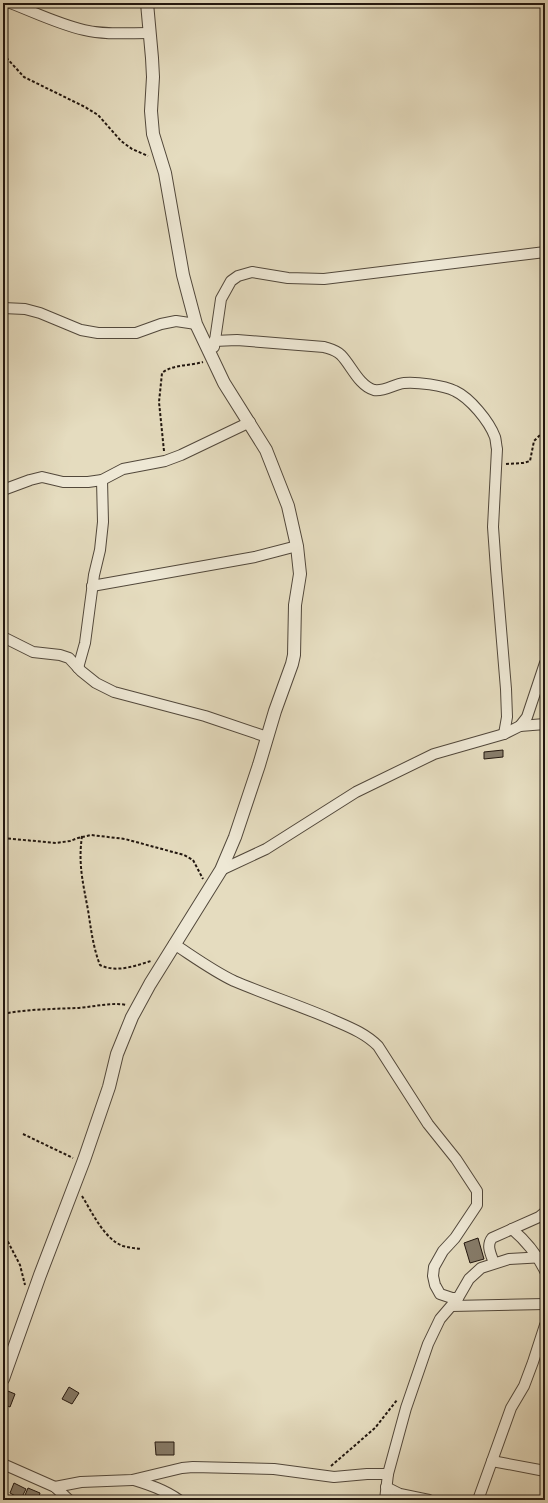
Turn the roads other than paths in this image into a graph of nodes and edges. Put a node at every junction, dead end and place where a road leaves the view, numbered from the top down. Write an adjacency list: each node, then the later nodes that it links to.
1 (10, 3): 3 (street)
2 (147, 3): 3 (street)
3 (149, 33): 6 (street)
4 (545, 252): 7 (street)
5 (3, 308): 6 (street)
6 (196, 324): 8 (street)
7 (214, 341): 8 (street); 19 (street)
8 (214, 361): 9 (street)
9 (250, 422): 10 (street); 12 (street)
10 (102, 480): 11 (street); 13 (street)
11 (3, 490)
12 (298, 546): 13 (street); 20 (street)
13 (92, 586): 16 (street)
14 (3, 637): 16 (street)
15 (545, 663): 18 (street)
16 (78, 668): 20 (street)
17 (545, 724): 18 (street)
18 (520, 726): 19 (street)
19 (504, 734): 21 (street)
20 (267, 737): 21 (street)
21 (221, 870): 22 (street)
22 (174, 944): 28 (street); 31 (street)
23 (545, 1212): 24 (street)
24 (512, 1229): 25 (street); 26 (street)
25 (541, 1257): 26 (street); 27 (street)
26 (494, 1263): 28 (street)
27 (545, 1271)
28 (455, 1302): 29 (street); 35 (street)
29 (545, 1304)
30 (545, 1325): 32 (street)
31 (3, 1379)
32 (492, 1461): 34 (street); 43 (street)
33 (3, 1464): 37 (street)
34 (545, 1471)
35 (388, 1474): 36 (street); 38 (street)
36 (132, 1480): 37 (street); 40 (street)
37 (55, 1487): 39 (street)
38 (386, 1487): 41 (street); 42 (street)
39 (69, 1500)
40 (179, 1500)
41 (385, 1500)
42 (429, 1500)
43 (478, 1500)

